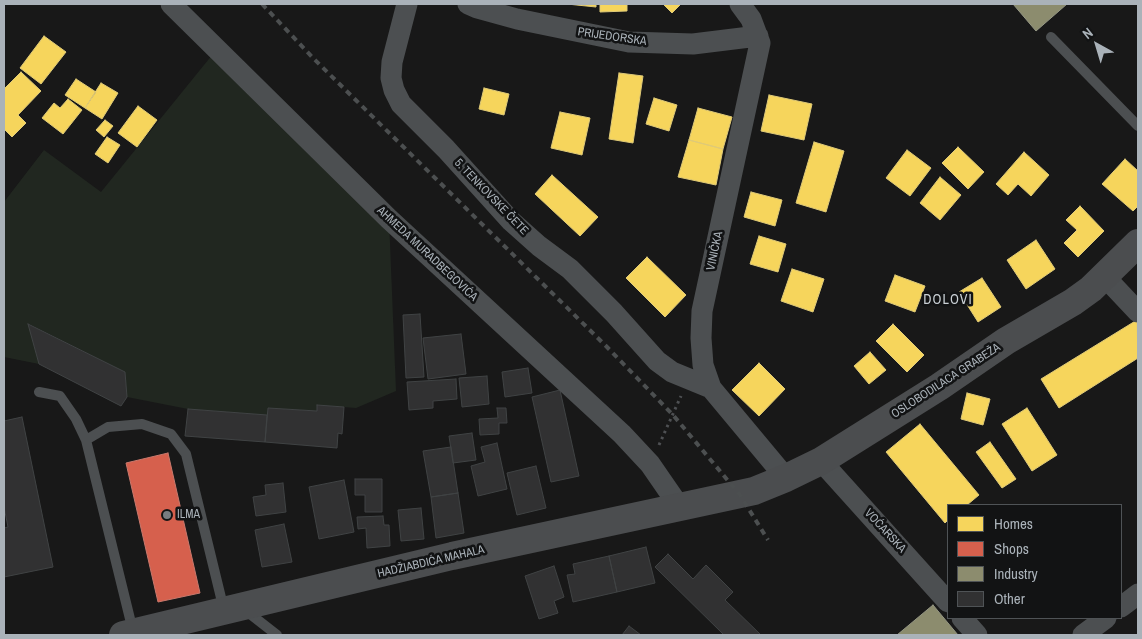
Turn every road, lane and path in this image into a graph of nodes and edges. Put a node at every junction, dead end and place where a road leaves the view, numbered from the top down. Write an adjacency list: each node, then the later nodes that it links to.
1 (172, 4): 16 (street, AHMEDA MURADBEGOVIĆA)
2 (407, 4): 11 (street, 5. TENKOVSKE ČETE)
3 (468, 4): 5 (street, PRIJEDORSKA)
4 (740, 4): 5 (street)
5 (758, 36): 12 (street, VINIČKA)
6 (1050, 37): 7 (lane)
7 (1138, 126)
8 (1138, 243): 9 (street, OSLOBODILACA GRABEŽA)
9 (1105, 276): 10 (street); 15 (street, OSLOBODILACA GRABEŽA)
10 (1138, 312)
11 (689, 380): 12 (street, 5. TENKOVSKE ČETE); 16 (path)
12 (711, 388): 17 (street, VINIČKA)
13 (39, 392): 14 (lane)
14 (86, 440): 23 (lane); 26 (lane)
15 (821, 461): 17 (street, OSLOBODILACA GRABEŽA); 21 (street, VOĆARSKA)
16 (650, 464): 19 (street, AHMEDA MURADBEGOVIĆA)
17 (786, 478): 18 (street, OSLOBODILACA GRABEŽA)
18 (740, 495): 19 (street, HADŽIABDIĆA MAHALA)
19 (679, 506): 23 (street, HADŽIABDIĆA MAHALA)
20 (1138, 594): 22 (street)
21 (947, 601)
22 (1122, 606)
23 (232, 609): 26 (street, HADŽIABDIĆA MAHALA); 27 (lane)
24 (963, 619): 28 (street)
25 (1105, 619): 29 (street)
26 (128, 634)
27 (277, 635)
28 (977, 635)
29 (1083, 635)

